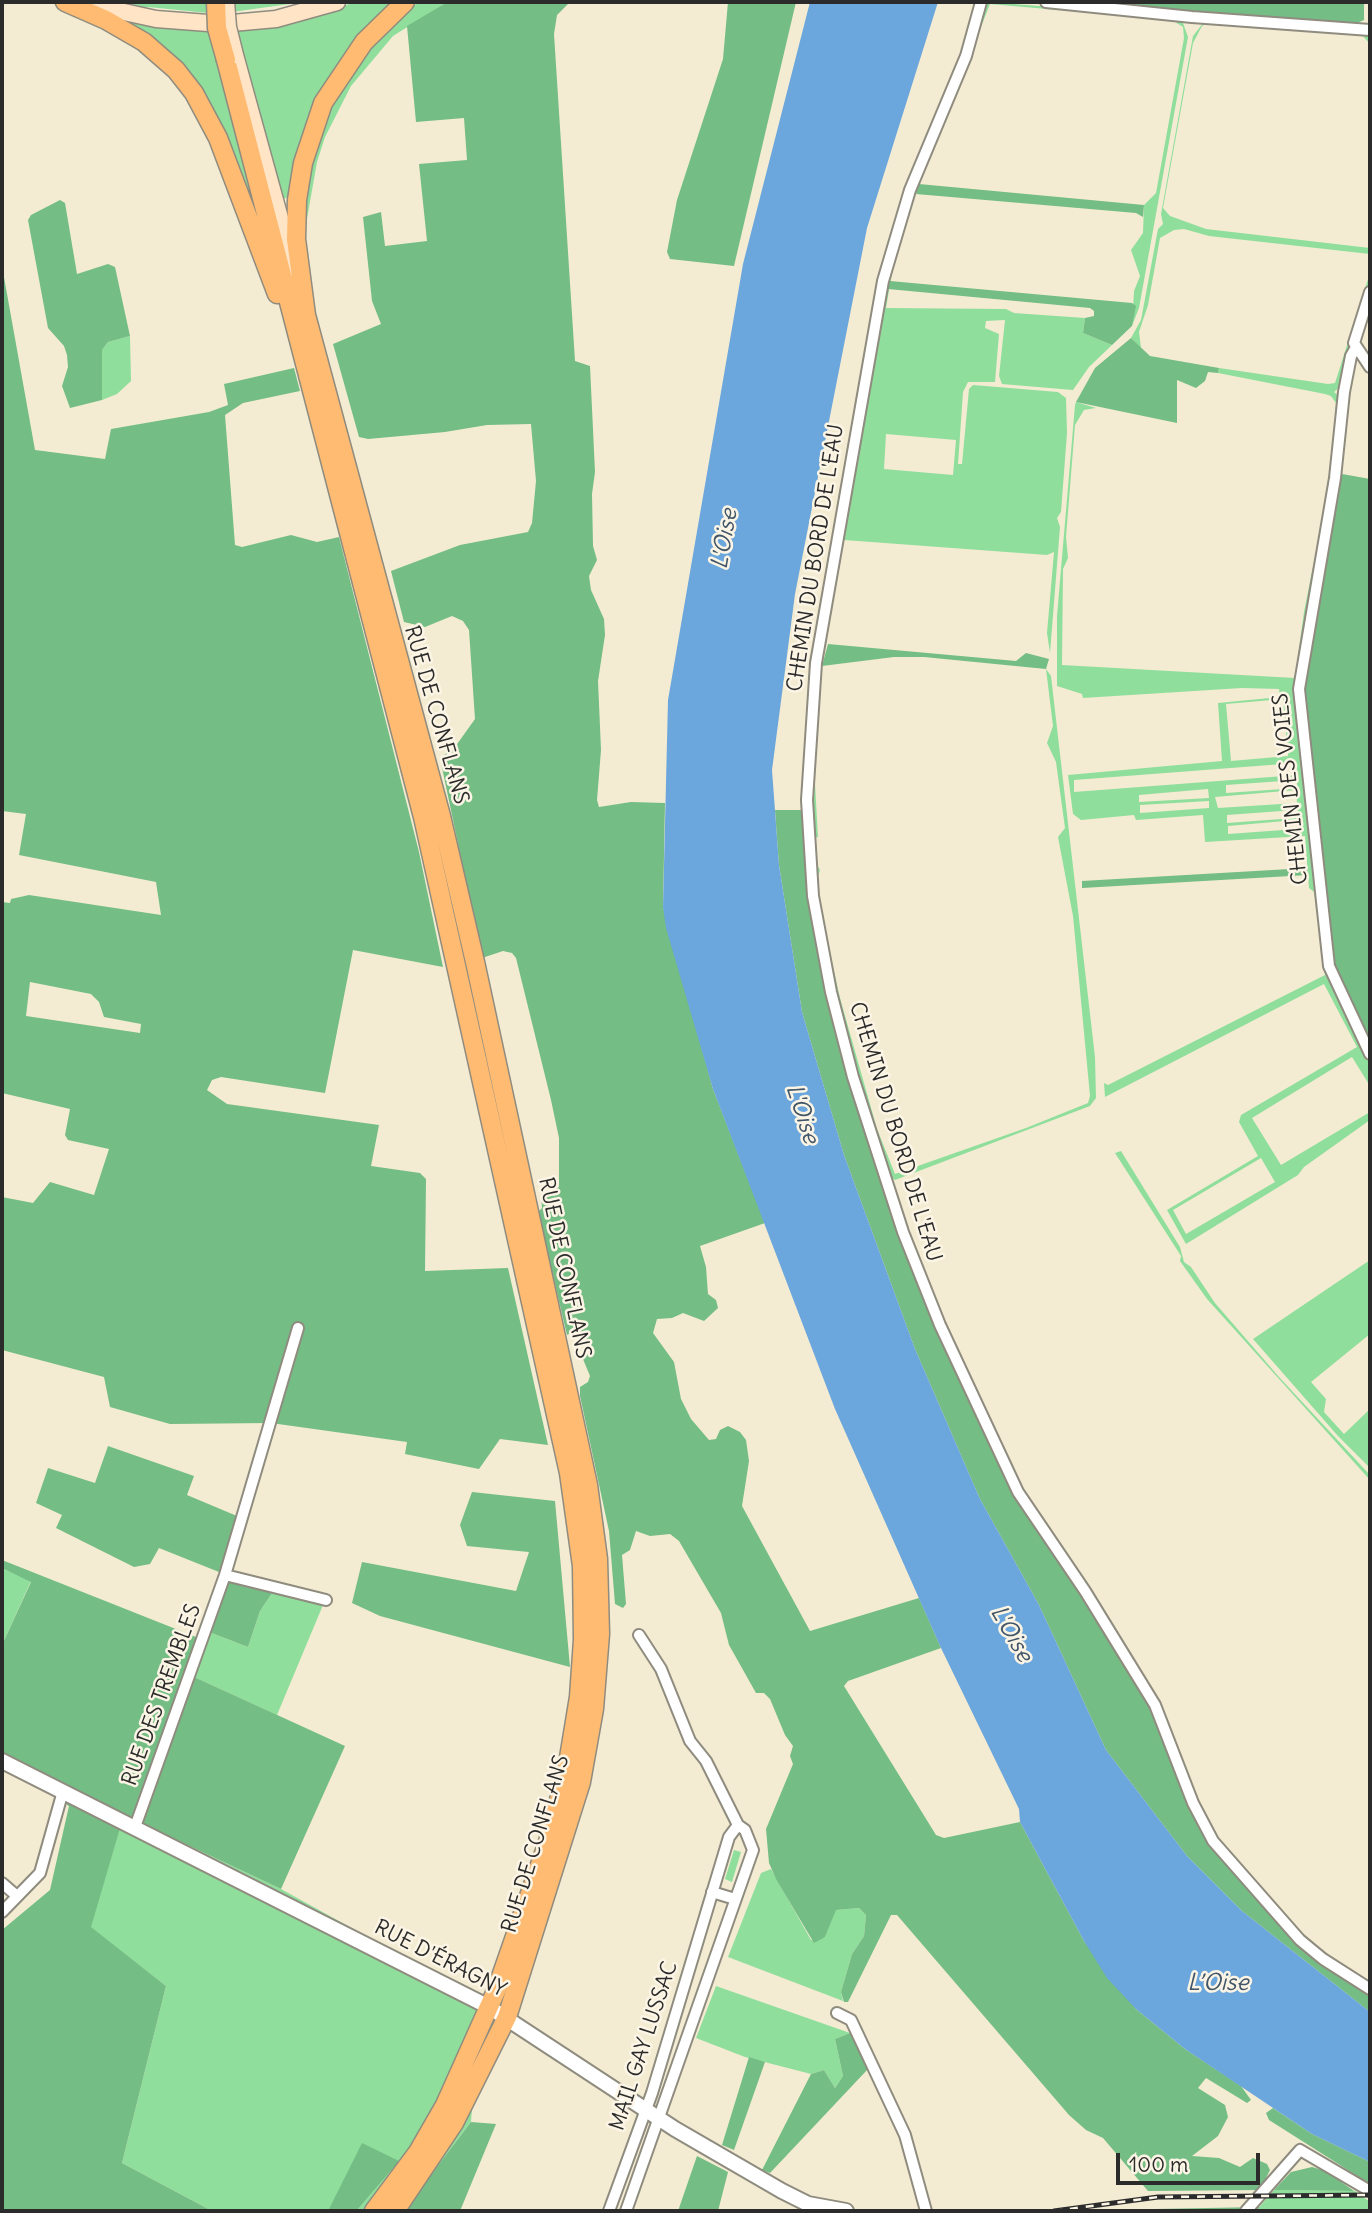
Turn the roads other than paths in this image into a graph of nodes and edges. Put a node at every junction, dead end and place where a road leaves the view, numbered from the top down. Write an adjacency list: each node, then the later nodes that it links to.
1 (65, 2): 16 (main road)
2 (75, 2): 10 (main road)
3 (216, 2): 12 (main road, bridge)
4 (226, 2): 12 (main road, bridge)
5 (326, 2): 10 (main road)
6 (337, 2): 10 (main road)
7 (405, 2): 14 (main road, RUE DE CONFLANS)
8 (981, 2): 32 (street, CHEMIN DU BORD DE L'EAU)
9 (1046, 2): 11 (street)
10 (305, 13)
11 (1370, 30)
12 (230, 57): 14 (main road); 16 (main road)
13 (1370, 292): 15 (street, CHEMIN DES VOIES)
14 (306, 315): 35 (main road, RUE DE CONFLANS)
15 (1355, 349): 17 (street); 18 (street, CHEMIN DES VOIES)
16 (305, 365): 33 (main road, RUE DE CONFLANS)
17 (1370, 367)
18 (1370, 1054)
19 (298, 1328): 20 (street, RUE DES TREMBLES)
20 (225, 1576): 21 (street); 26 (street, RUE DES TREMBLES)
21 (326, 1600)
22 (639, 1635): 25 (street)
23 (2, 1761): 24 (street, RUE D'ÉRAGNY)
24 (63, 1791): 26 (street, RUE D'ÉRAGNY); 29 (street)
25 (738, 1825): 28 (street, MAIL GAY LUSSAC); 30 (street, MAIL GAY LUSSAC)
26 (135, 1827): 33 (street, RUE D'ÉRAGNY)
27 (2, 1883): 29 (street)
28 (712, 1892): 30 (street); 36 (street, MAIL GAY LUSSAC)
29 (17, 1896): 31 (street)
30 (735, 1899): 37 (street, MAIL GAY LUSSAC)
31 (2, 1912)
32 (1370, 1989)
33 (489, 2007): 35 (street, RUE D'ÉRAGNY); 39 (main road, RUE DE CONFLANS)
34 (837, 2013): 44 (street)
35 (507, 2017): 36 (street, RUE D'ÉRAGNY); 40 (main road, RUE DE CONFLANS)
36 (646, 2109): 37 (street, RUE D'ÉRAGNY); 41 (street, MAIL GAY LUSSAC)
37 (658, 2117): 42 (street, MAIL GAY LUSSAC); 43 (street, RUE D'ÉRAGNY)
38 (1370, 2191): 45 (street)
39 (374, 2211)
40 (395, 2211)
41 (609, 2211)
42 (626, 2211)
43 (846, 2211)
44 (926, 2211)
45 (1246, 2211)

